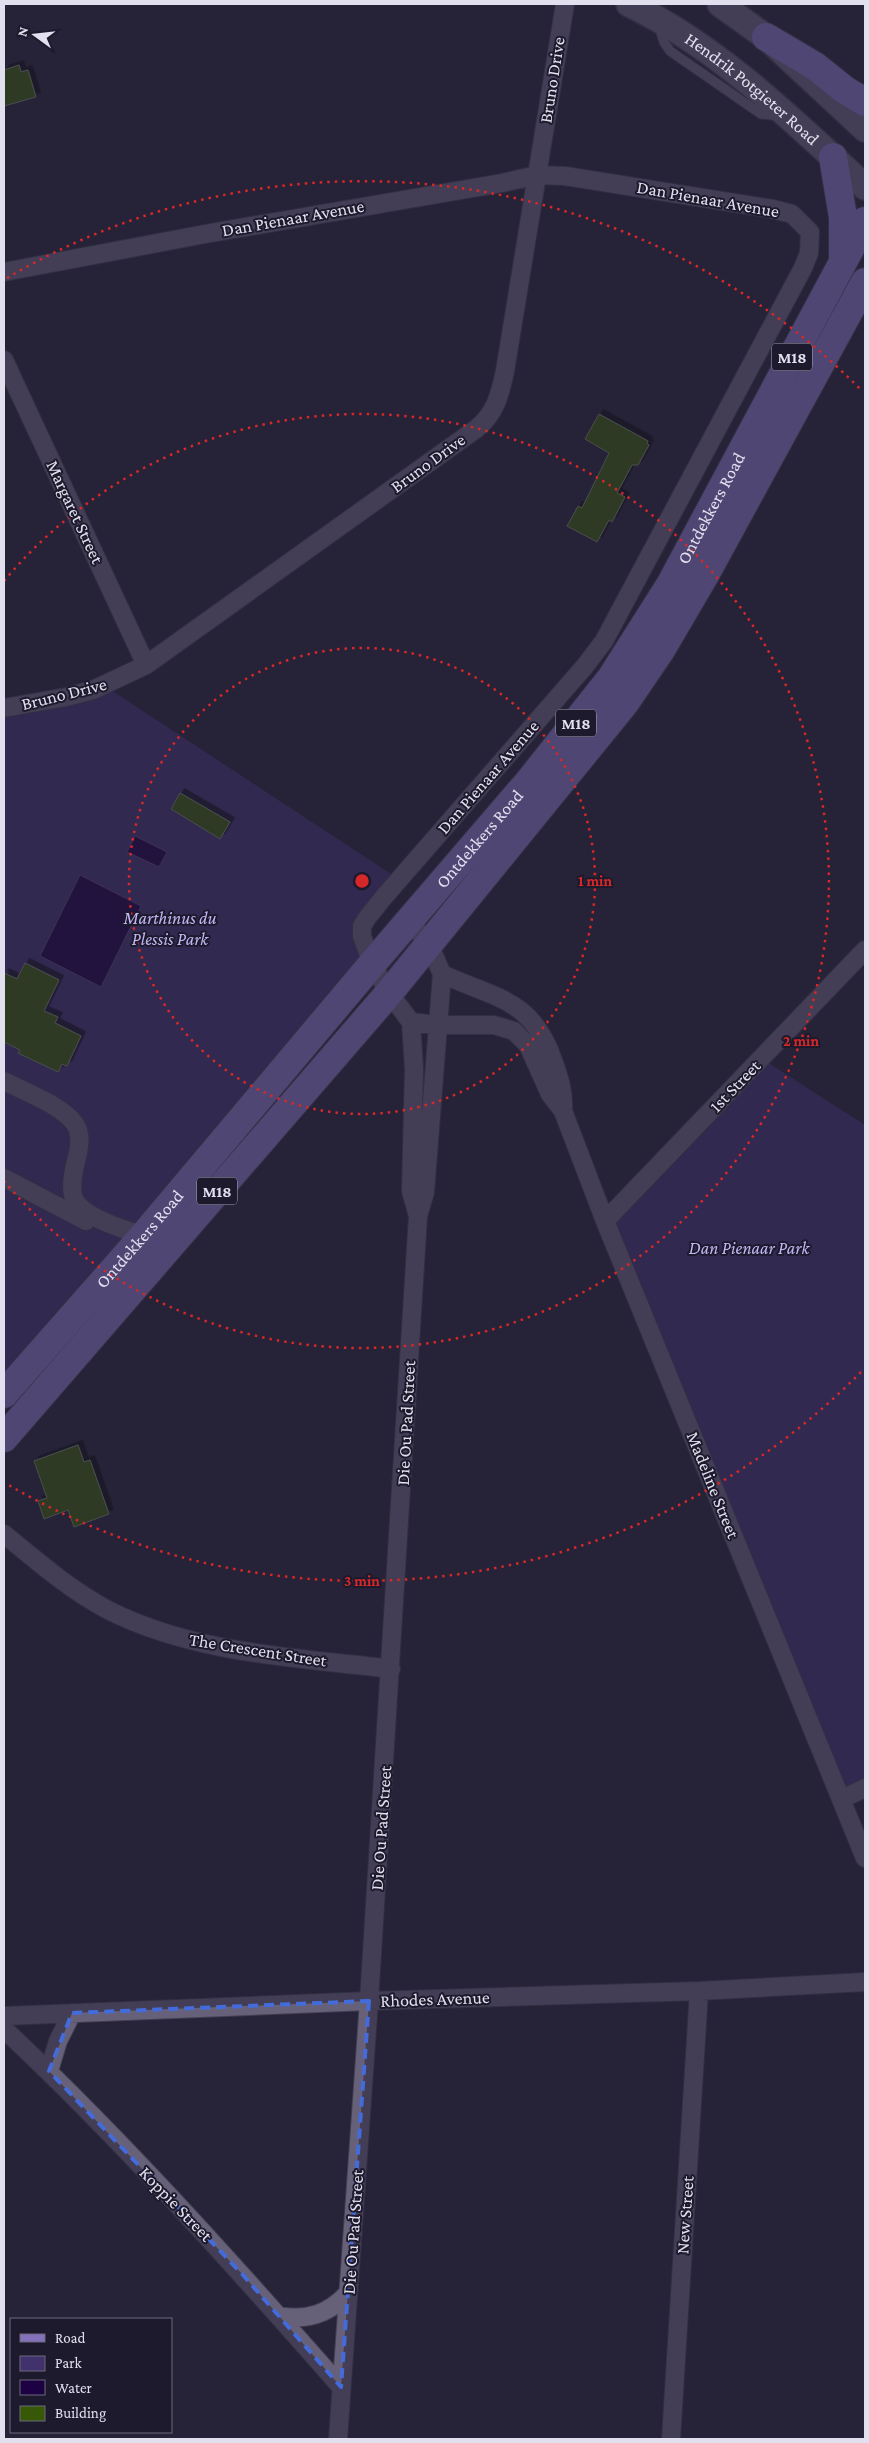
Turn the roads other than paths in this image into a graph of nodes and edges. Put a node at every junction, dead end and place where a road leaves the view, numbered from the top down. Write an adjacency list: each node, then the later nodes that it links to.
1 (565, 4): 8 (street, Bruno Drive)
2 (628, 4): 7 (main road, Hendrik Potgieter Road)
3 (720, 4): 4 (main road)
4 (766, 37): 5 (main road); 6 (main road)
5 (865, 102)
6 (865, 129)
7 (833, 157): 9 (main road, Hendrik Potgieter Road); 11 (main road)
8 (537, 175): 12 (street, Dan Pienaar Avenue); 15 (street, Bruno Drive); 20 (street, Dan Pienaar Avenue)
9 (865, 187)
10 (865, 221): 11 (main road, Ontdekkers Road / M18)
11 (843, 260): 17 (main road, Ontdekkers Road / M18)
12 (4, 272)
13 (865, 282): 18 (main road, Ontdekkers Road / M18)
14 (4, 360): 15 (street, Margaret Street)
15 (146, 665): 16 (street, Bruno Drive)
16 (4, 708)
17 (410, 922): 18 (street, Die Ou Pad Street); 20 (main road, Ontdekkers Road / M18)
18 (429, 944): 21 (street, Die Ou Pad Street); 22 (main road, Ontdekkers Road / M18)
19 (864, 954): 29 (street, 1st Street)
20 (372, 964): 22 (street); 30 (main road, Ontdekkers Road / M18)
21 (442, 974): 24 (street, Die Ou Pad Street); 26 (street, Madeline Street)
22 (389, 993): 23 (street); 32 (main road, Ontdekkers Road / M18)
23 (411, 1022): 24 (street, Madeline Street); 28 (street, Die Ou Pad Street)
24 (438, 1025): 26 (street, Madeline Street); 28 (street, Die Ou Pad Street)
25 (4, 1081): 30 (street)
26 (563, 1111): 29 (street, Madeline Street)
27 (4, 1178): 30 (street)
28 (418, 1216): 34 (street, Die Ou Pad Street)
29 (605, 1221): 36 (street, Madeline Street)
30 (138, 1241): 31 (main road, Ontdekkers Road / M18)
31 (4, 1394)
32 (4, 1438)
33 (4, 1534): 34 (street, The Crescent Street)
34 (391, 1669): 40 (street, Die Ou Pad Street)
35 (865, 1788): 36 (street)
36 (842, 1800): 37 (street, Madeline Street)
37 (865, 1858)
38 (865, 1982): 39 (street, Rhodes Avenue)
39 (699, 1992): 40 (street, Rhodes Avenue); 49 (street, New Street)
40 (370, 2001): 41 (street, Rhodes Avenue); 45 (street, Die Ou Pad Street)
41 (72, 2013): 42 (street, Rhodes Avenue); 44 (street)
42 (4, 2016)
43 (4, 2029): 44 (street, Koppie Street)
44 (49, 2071): 46 (street, Koppie Street)
45 (348, 2292): 46 (street); 47 (street, Die Ou Pad Street)
46 (279, 2316): 47 (street, Koppie Street)
47 (342, 2386): 48 (street, Die Ou Pad Street)
48 (338, 2439)
49 (671, 2439)

